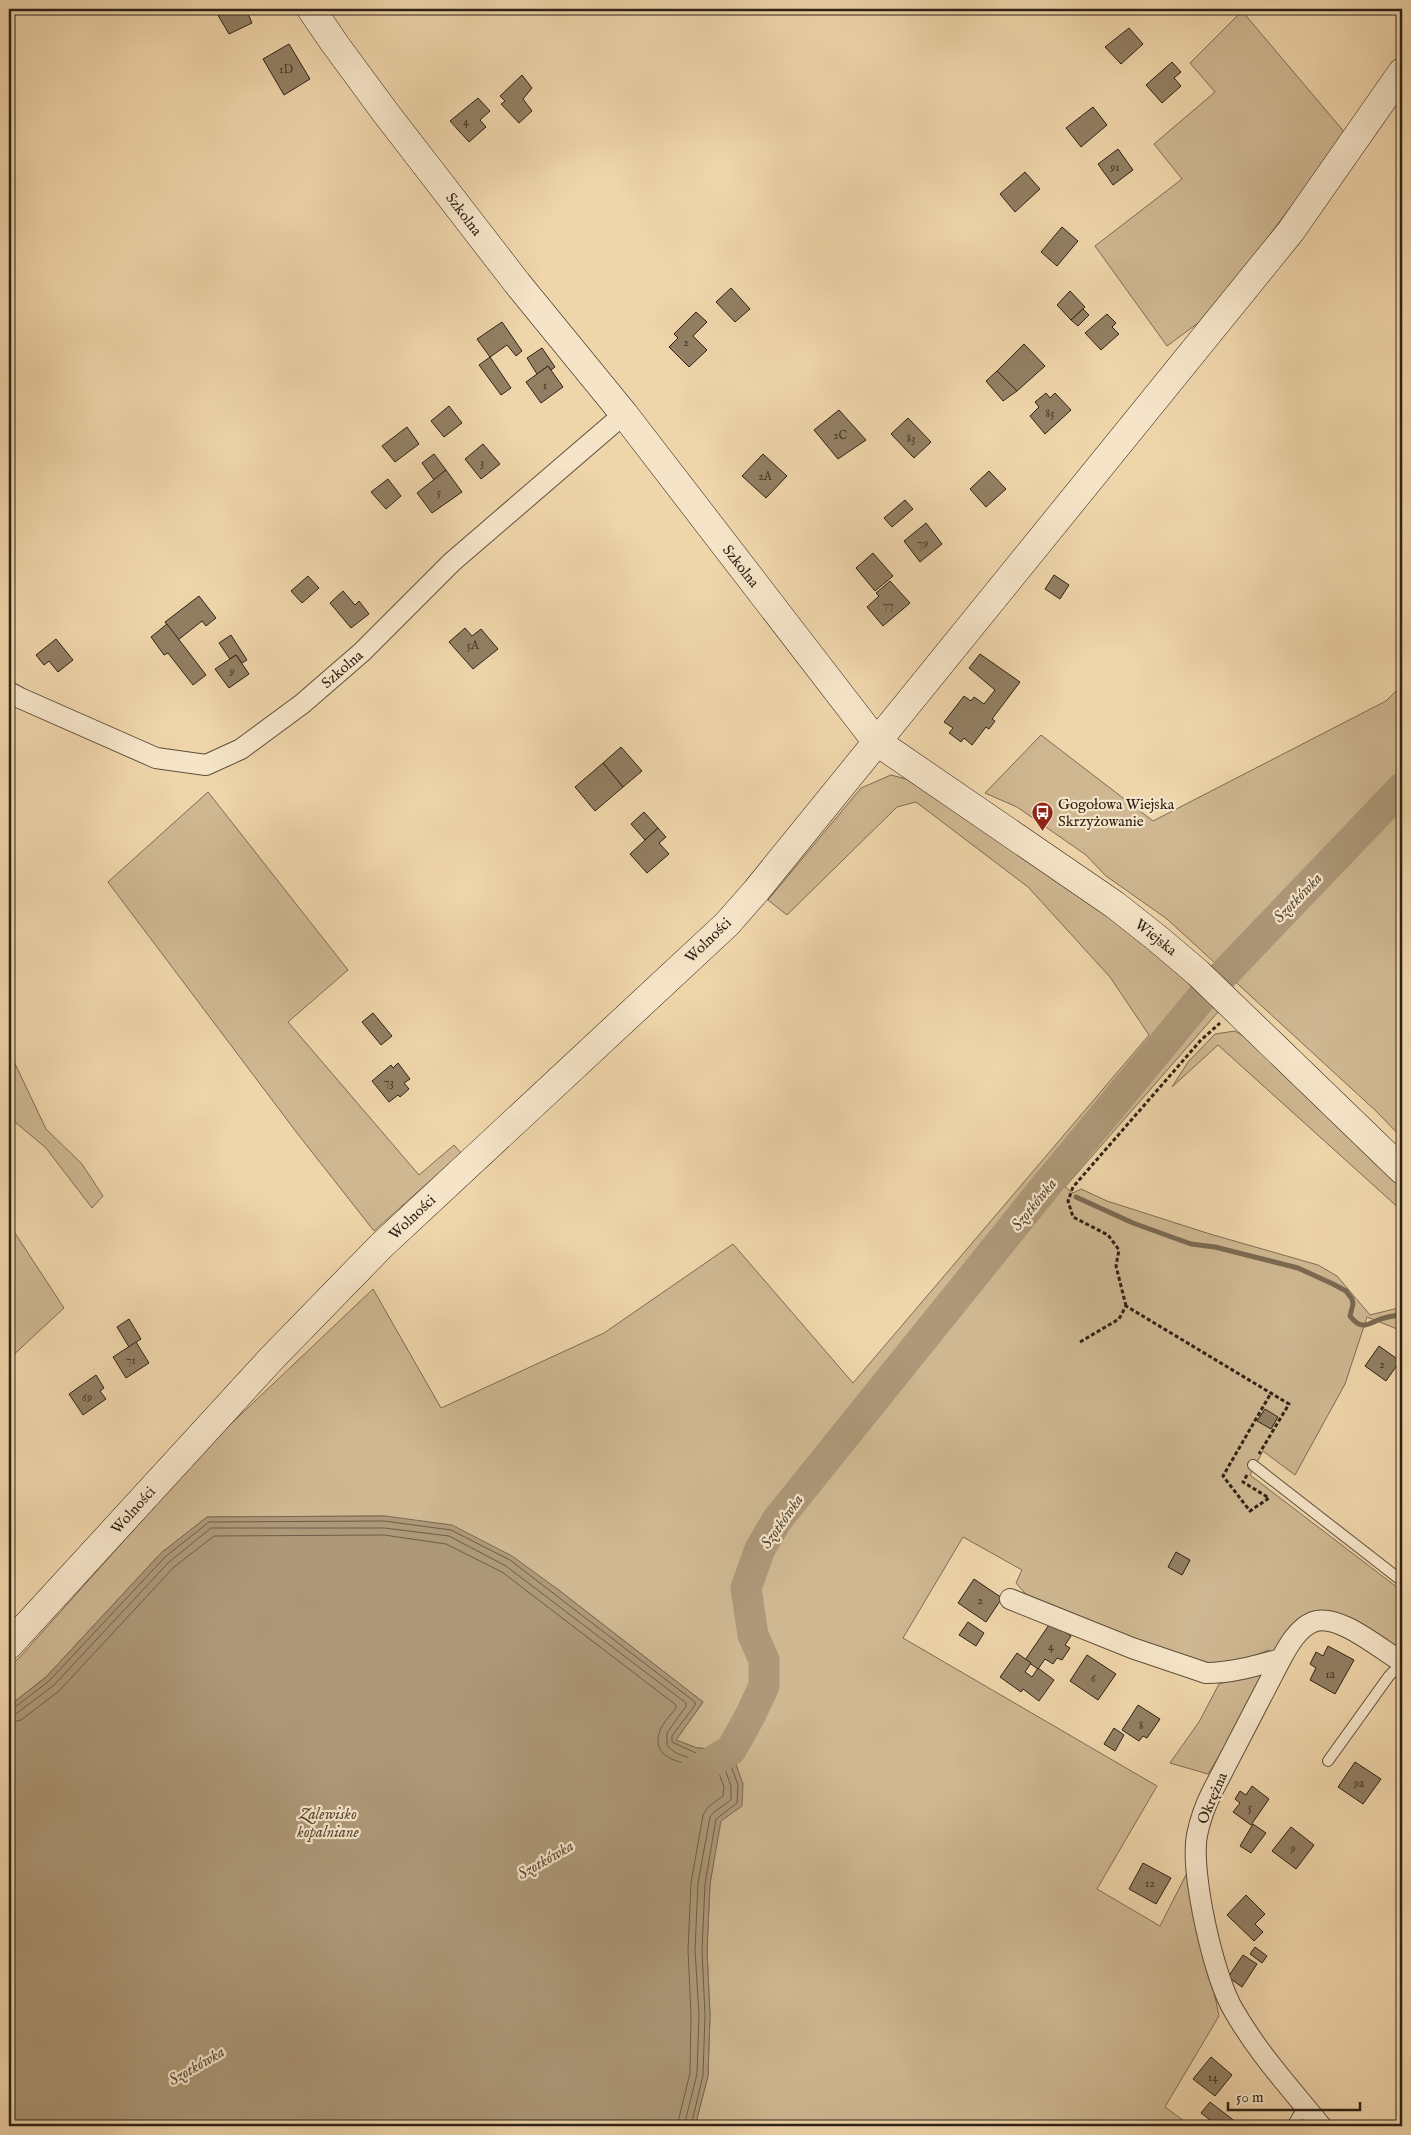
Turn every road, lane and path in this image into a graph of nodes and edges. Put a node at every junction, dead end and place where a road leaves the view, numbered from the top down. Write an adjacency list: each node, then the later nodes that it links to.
1 (311, 9): 3 (main road, Szkolna)
2 (1402, 72): 5 (main road, Wolności)
3 (624, 414): 4 (street, Szkolna); 5 (main road, Szkolna)
4 (9, 692)
5 (879, 742): 6 (main road, Wiejska); 14 (main road, Wolności)
6 (1231, 1006): 7 (main road, Wiejska); 8 (path)
7 (1402, 1170)
8 (1126, 1306): 9 (path); 10 (path)
9 (1080, 1342)
10 (1271, 1393): 11 (path); 11 (path)
11 (1253, 1465): 12 (lane)
12 (1402, 1581)
13 (1010, 1599): 15 (street)
14 (9, 1645)
15 (1281, 1659): 16 (street, Okrężna); 18 (street, Okrężna)
16 (1402, 1663): 17 (lane)
17 (1328, 1761)
18 (1304, 2106): 19 (lane); 20 (street, Okrężna)
19 (1292, 2126)
20 (1321, 2126)

